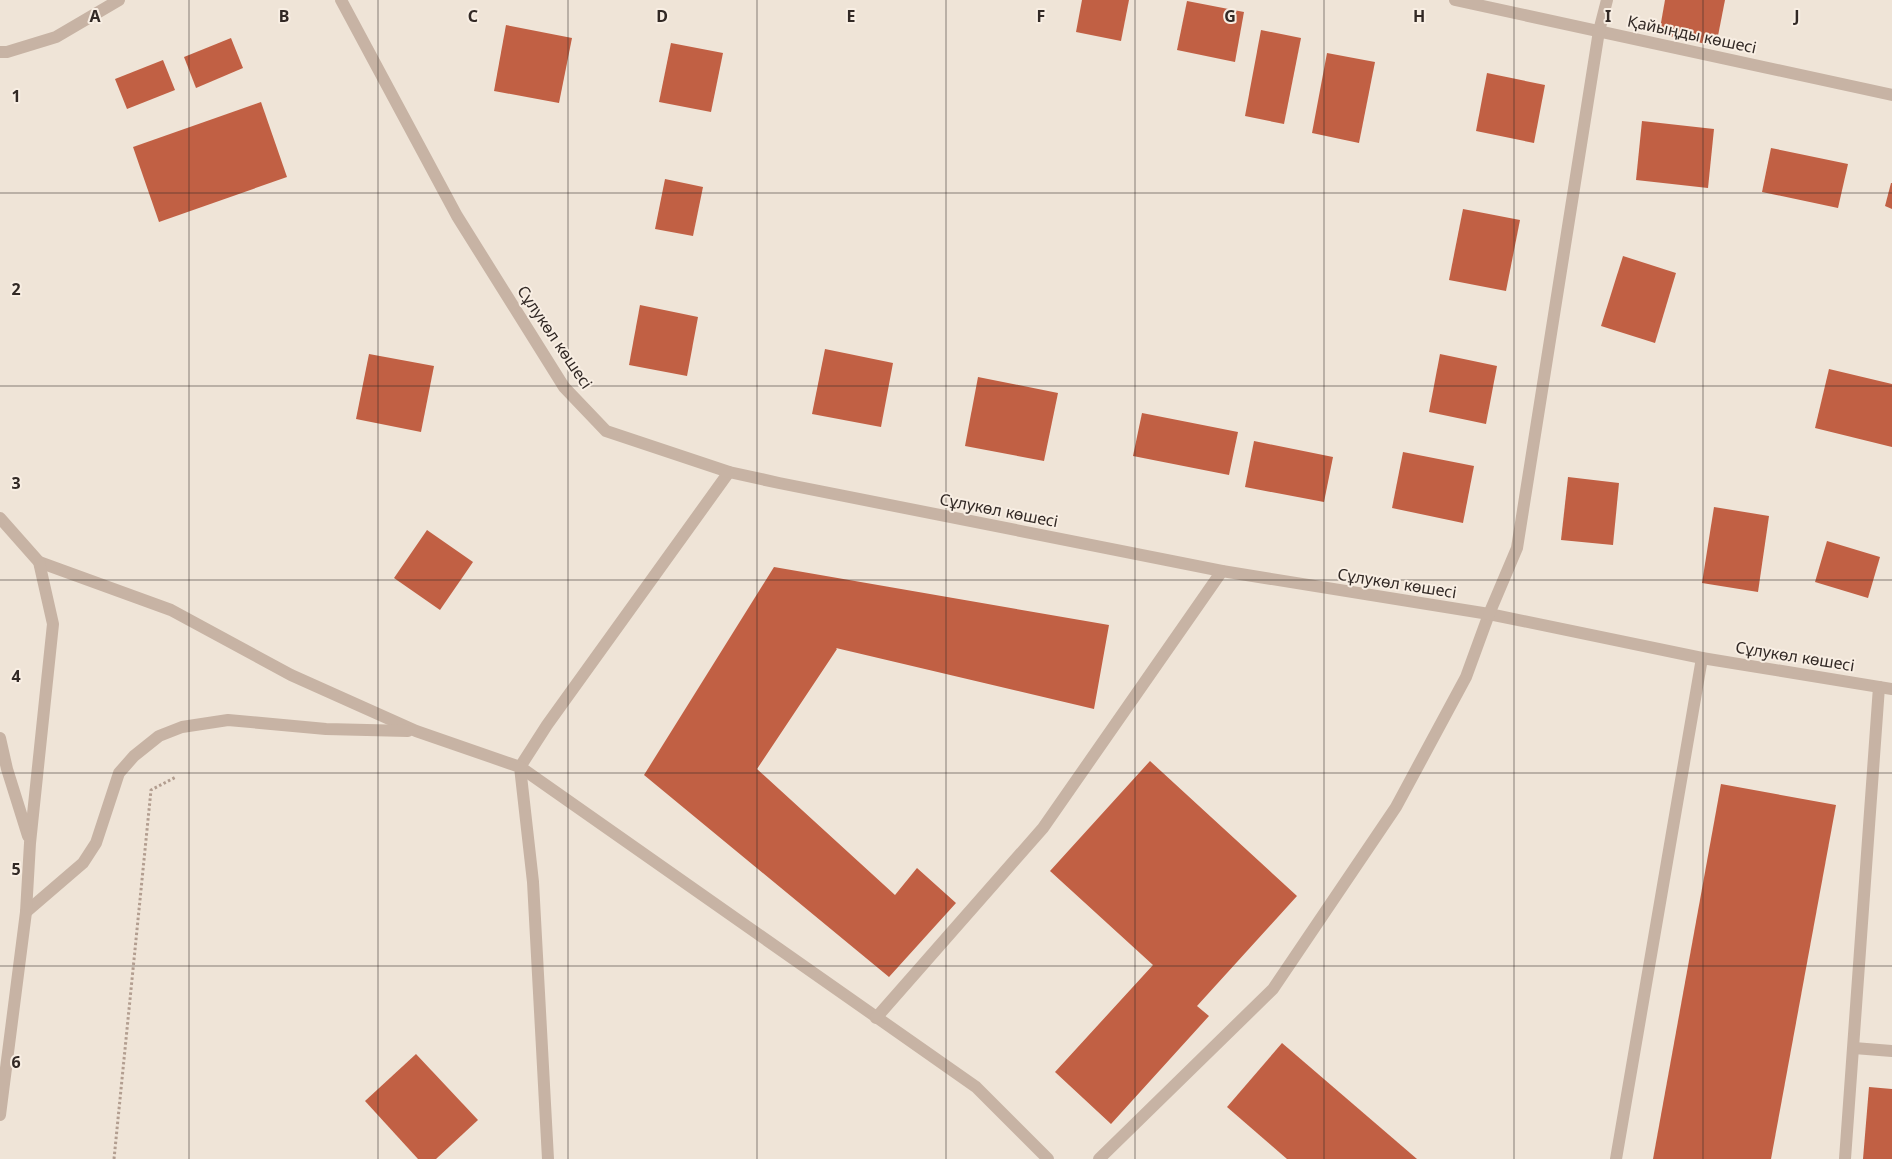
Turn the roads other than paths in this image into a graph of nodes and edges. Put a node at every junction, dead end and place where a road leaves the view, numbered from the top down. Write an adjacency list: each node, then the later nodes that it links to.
1 (119, 0): 6 (street)
2 (340, 0): 8 (street, Сұлукөл көшесі)
3 (1455, 0): 5 (street, Қайыңды көшесі)
4 (1607, 0): 5 (street)
5 (1600, 31): 7 (street, Қайыңды көшесі); 12 (street)
6 (0, 52)
7 (1892, 95)
8 (729, 472): 11 (street, Сұлукөл көшесі); 17 (street)
9 (0, 518): 10 (street)
10 (39, 562): 15 (street); 18 (street)
11 (1222, 571): 12 (street, Сұлукөл көшесі); 20 (street)
12 (1489, 614): 13 (street, Сұлукөл көшесі); 26 (street)
13 (1702, 658): 14 (street, Сұлукөл көшесі); 27 (street)
14 (1886, 688): 21 (street)
15 (416, 732): 17 (street); 19 (street)
16 (0, 738): 18 (street)
17 (520, 768): 20 (street); 24 (street)
18 (30, 843): 19 (street)
19 (26, 912): 23 (street)
20 (876, 1018): 25 (street)
21 (1854, 1048): 22 (street); 28 (street)
22 (1892, 1051)
23 (0, 1115)
24 (548, 1159)
25 (1048, 1159)
26 (1099, 1159)
27 (1616, 1159)
28 (1845, 1159)

